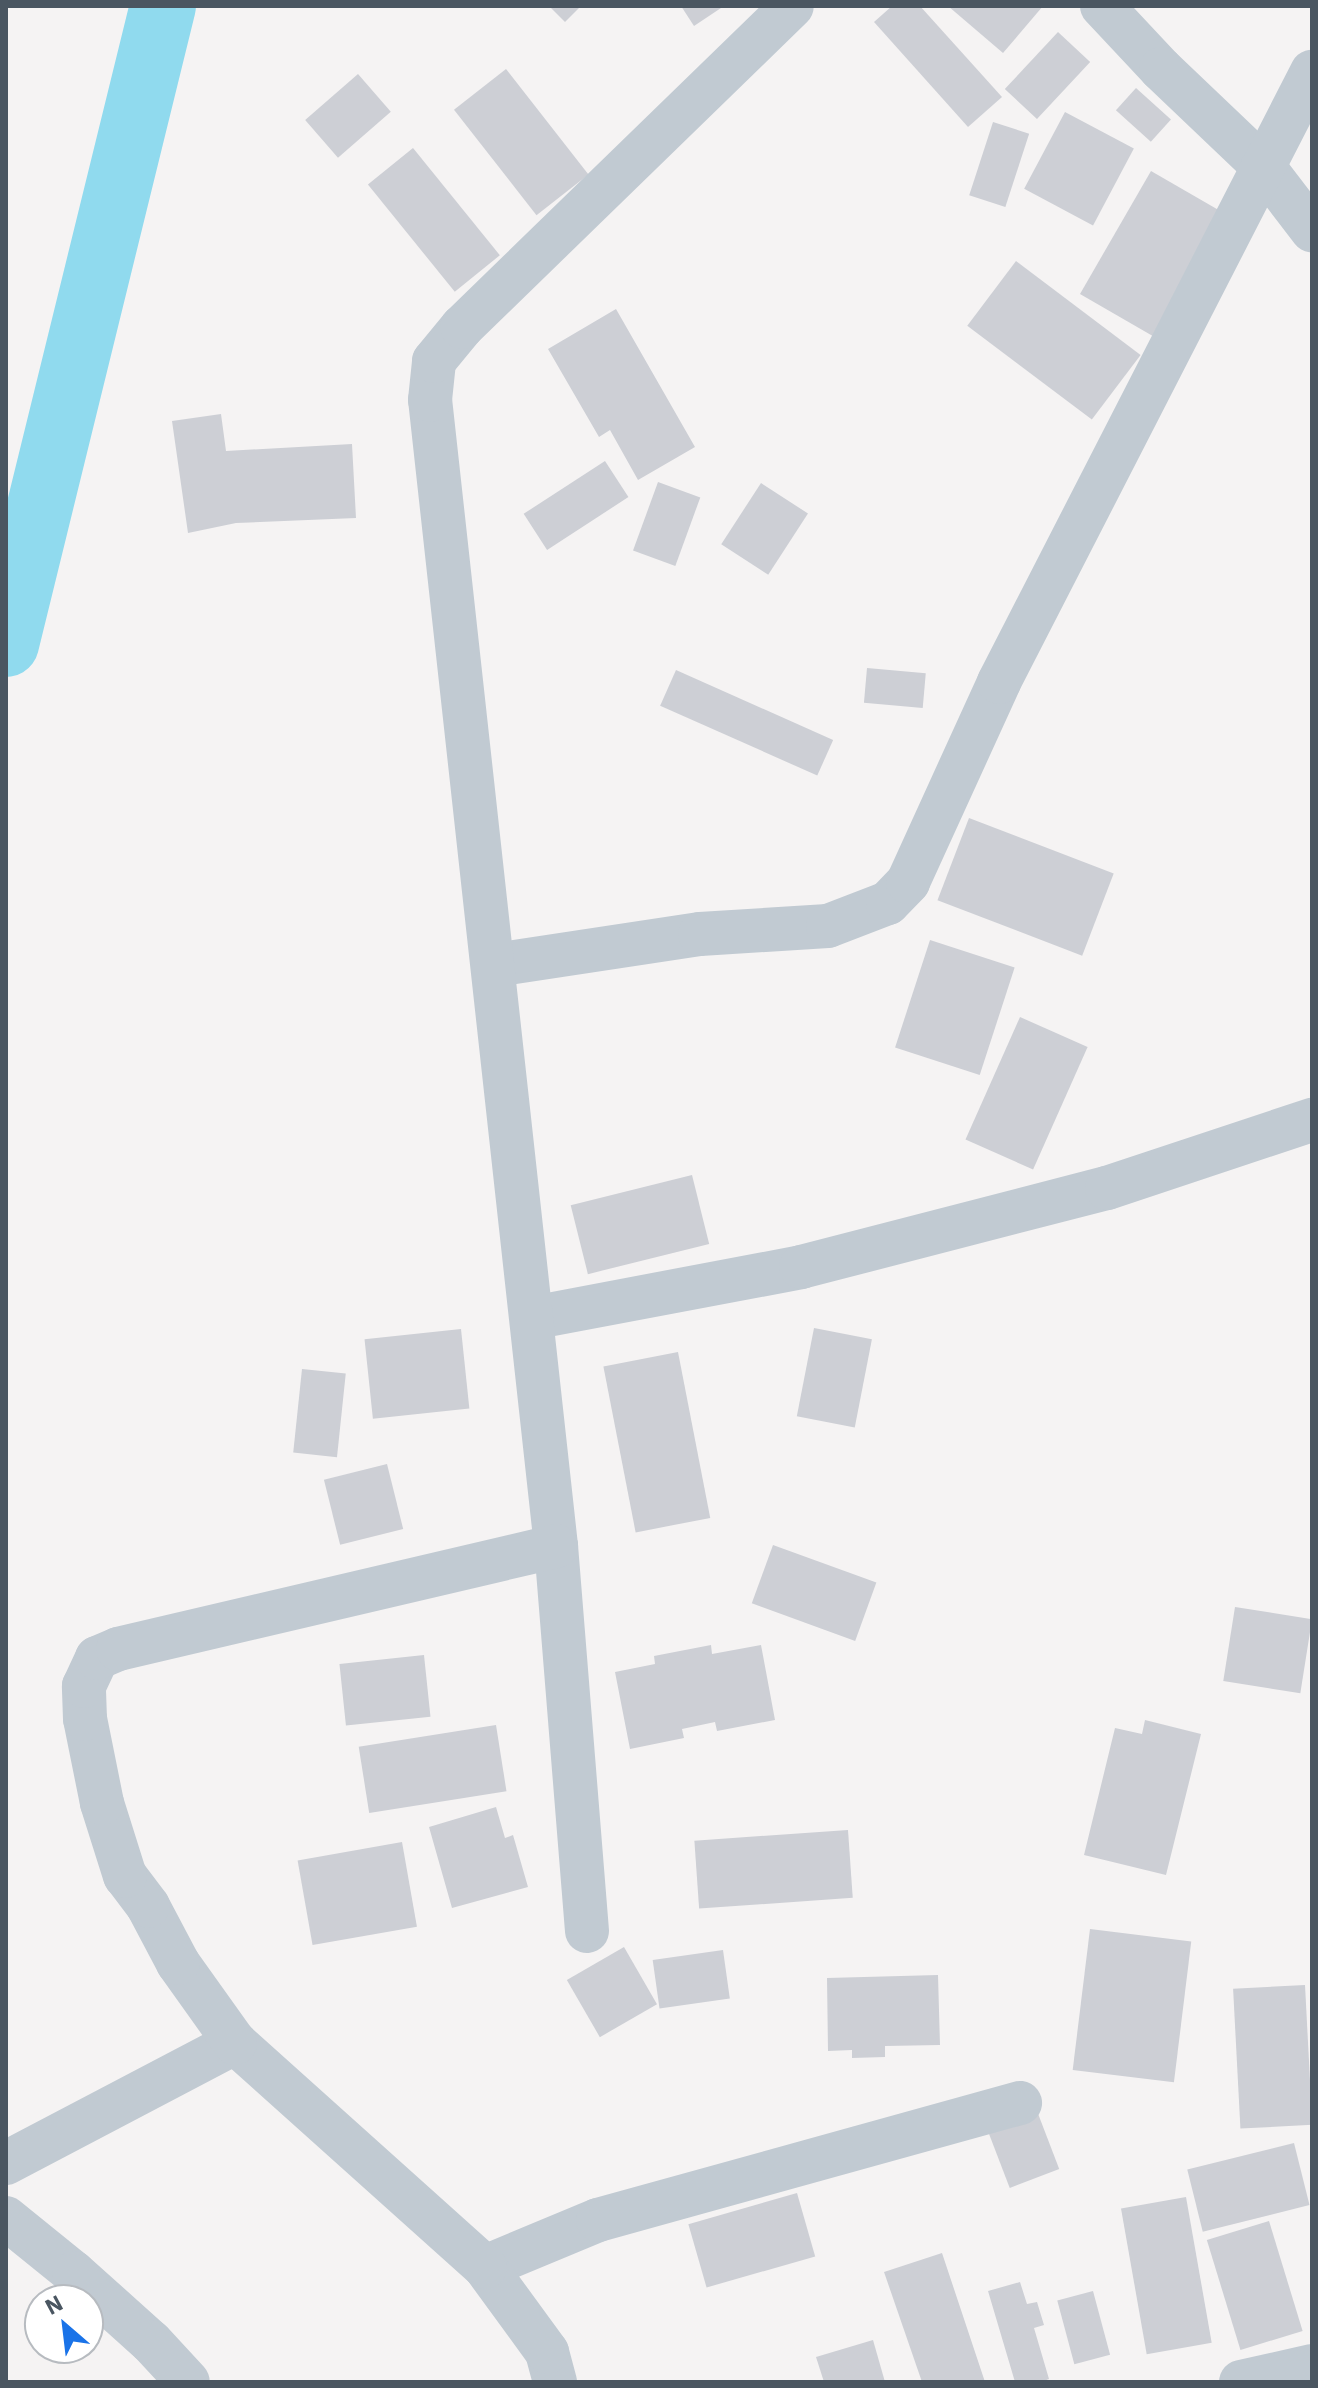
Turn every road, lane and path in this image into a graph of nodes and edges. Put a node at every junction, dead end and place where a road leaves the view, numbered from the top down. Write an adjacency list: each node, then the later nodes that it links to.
1 (792, 6): 6 (street)
2 (1102, 6): 4 (street)
3 (1312, 72): 4 (street)
4 (1263, 166): 5 (street); 6 (street)
5 (1312, 230)
6 (494, 965): 8 (street)
7 (1312, 1120): 8 (street)
8 (532, 1318): 9 (street)
9 (556, 1546): 10 (street); 11 (street)
10 (587, 1931)
11 (235, 2043): 13 (street); 15 (street)
12 (1020, 2103): 15 (street)
13 (6, 2163)
14 (6, 2218): 17 (street)
15 (485, 2267): 18 (street)
16 (1312, 2366): 19 (street)
17 (188, 2382)
18 (555, 2382)
19 (1241, 2382)

